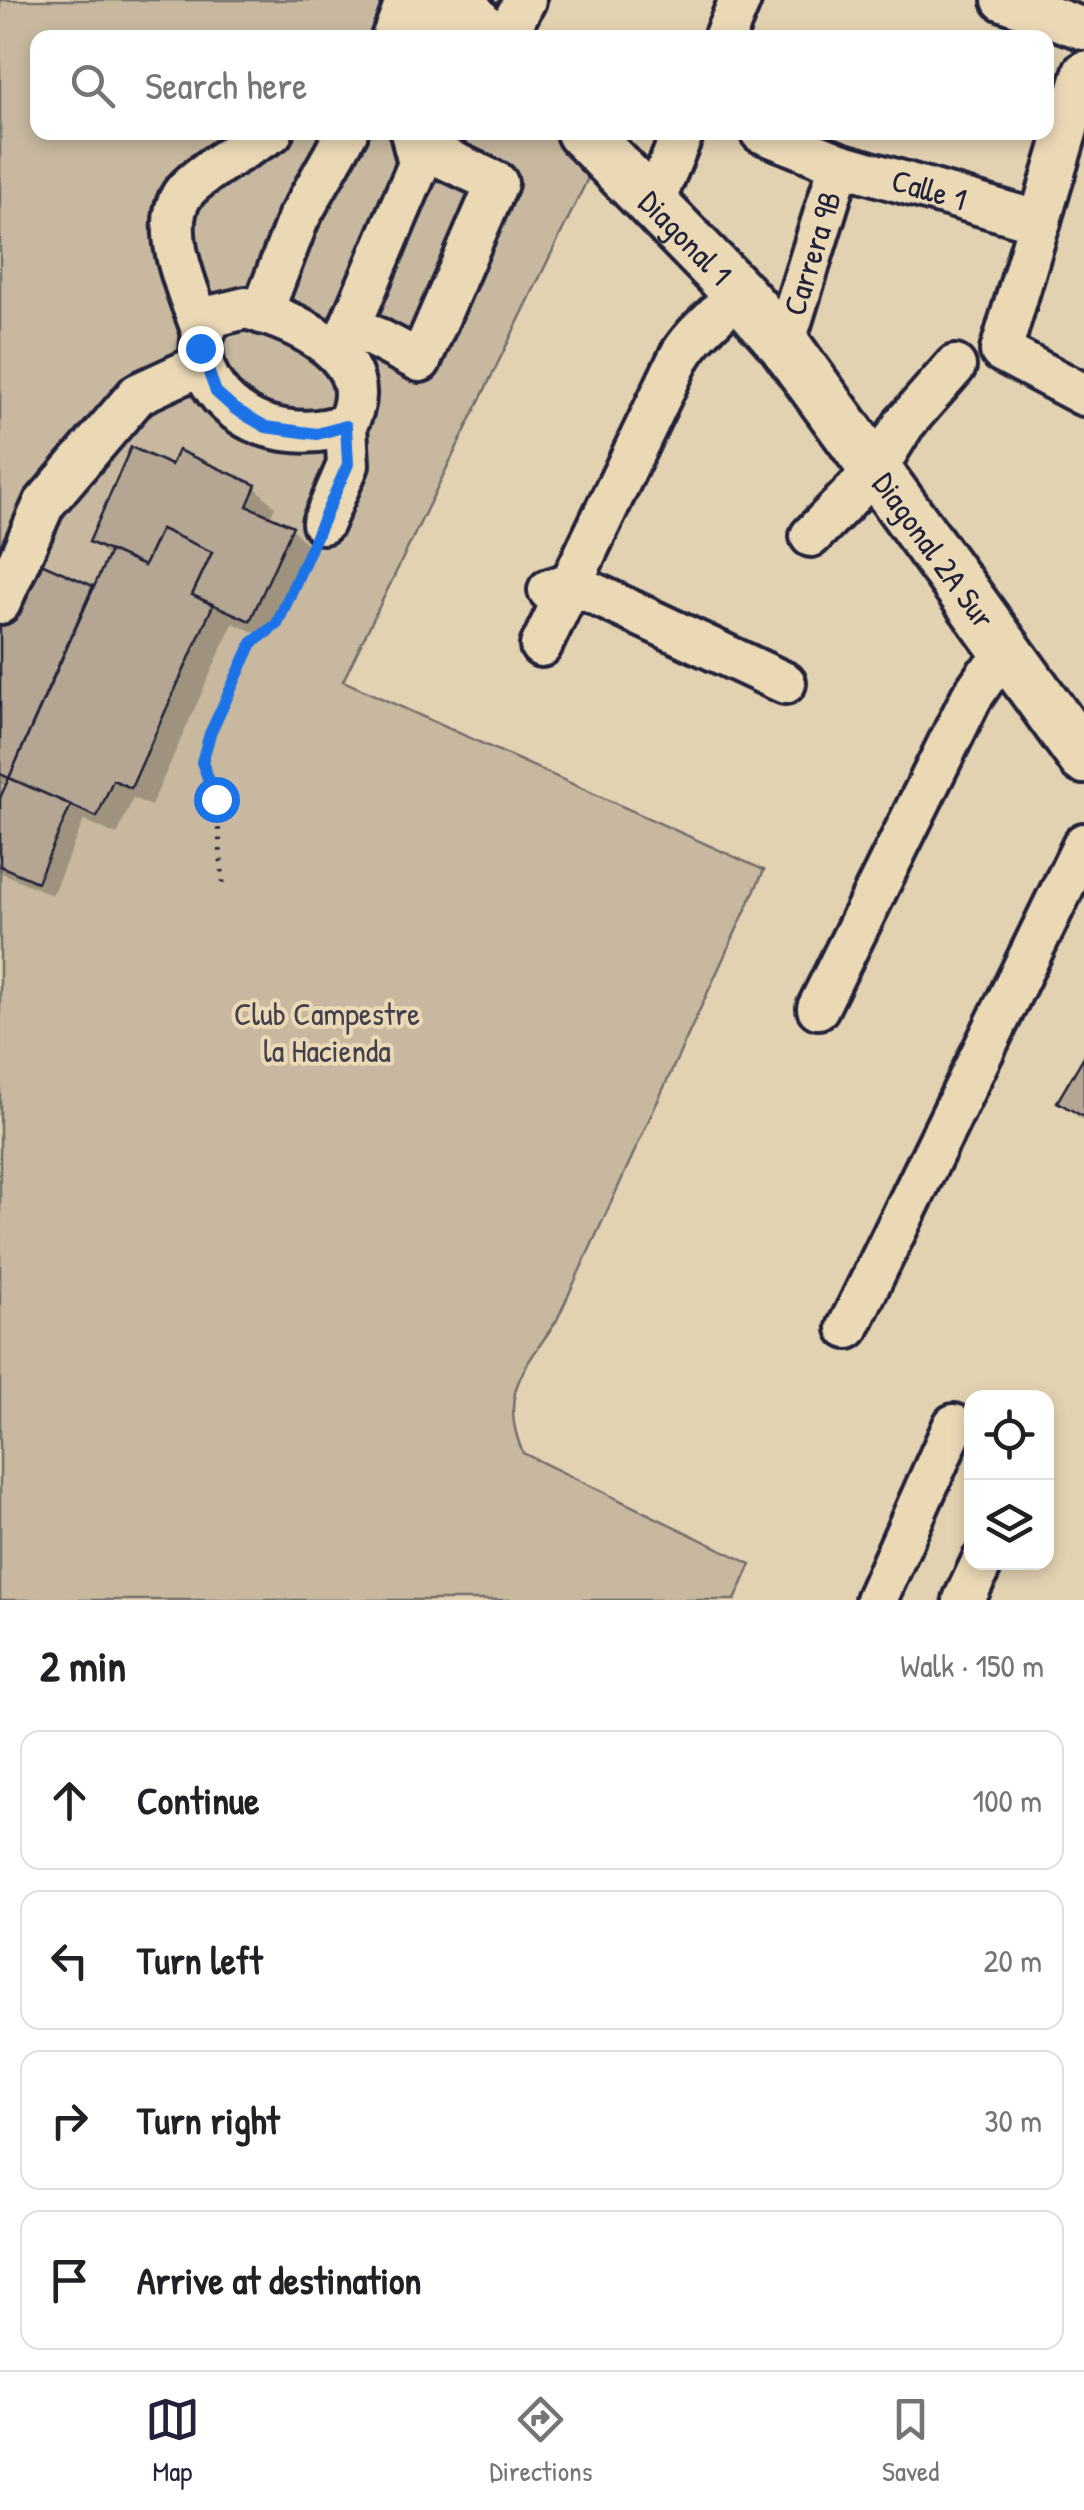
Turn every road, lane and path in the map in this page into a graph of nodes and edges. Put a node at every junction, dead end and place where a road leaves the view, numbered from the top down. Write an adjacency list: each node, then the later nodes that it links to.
1 (407, 0): 8 (street)
2 (441, 0): 9 (street)
3 (457, 0): 10 (main road)
4 (524, 0): 11 (street)
5 (740, 0): 12 (street)
6 (1002, 0): 7 (street)
7 (1084, 28)
8 (395, 30)
9 (426, 30)
10 (482, 30)
11 (509, 30)
12 (727, 30)
13 (1084, 72): 23 (street)
14 (259, 140): 28 (street)
15 (343, 140): 25 (street)
16 (413, 140): 26 (street)
17 (417, 140): 26 (street)
18 (590, 140): 22 (main road, Diagonal 1)
19 (680, 140): 22 (street)
20 (781, 140): 21 (street, Calle 1)
21 (840, 164): 23 (street, Calle 1); 27 (street, Carrera 9B)
22 (652, 204): 24 (main road, Diagonal 1)
23 (1040, 222): 30 (street)
24 (738, 292): 27 (main road, Diagonal 1); 35 (street)
25 (262, 312): 26 (street); 28 (street)
26 (345, 339): 31 (street)
27 (784, 344): 32 (main road, Diagonal 2A Sur)
28 (203, 347): 31 (street); 36 (street)
29 (955, 366): 32 (street)
30 (1084, 395)
31 (346, 426): 33 (street)
32 (875, 471): 34 (street); 38 (main road, Diagonal 2A Sur)
33 (323, 523): 42 (path)
34 (810, 536)
35 (556, 588): 37 (street); 39 (street)
36 (0, 602)
37 (541, 646)
38 (998, 667): 40 (main road, Diagonal 2A Sur); 44 (street)
39 (785, 683)
40 (1084, 758)
41 (1084, 844): 46 (street)
42 (222, 883)
43 (1084, 903): 45 (street)
44 (818, 1008)
45 (926, 1223)
46 (848, 1328)
47 (954, 1424): 49 (street)
48 (978, 1570): 50 (street)
49 (876, 1600)
50 (964, 1600)

